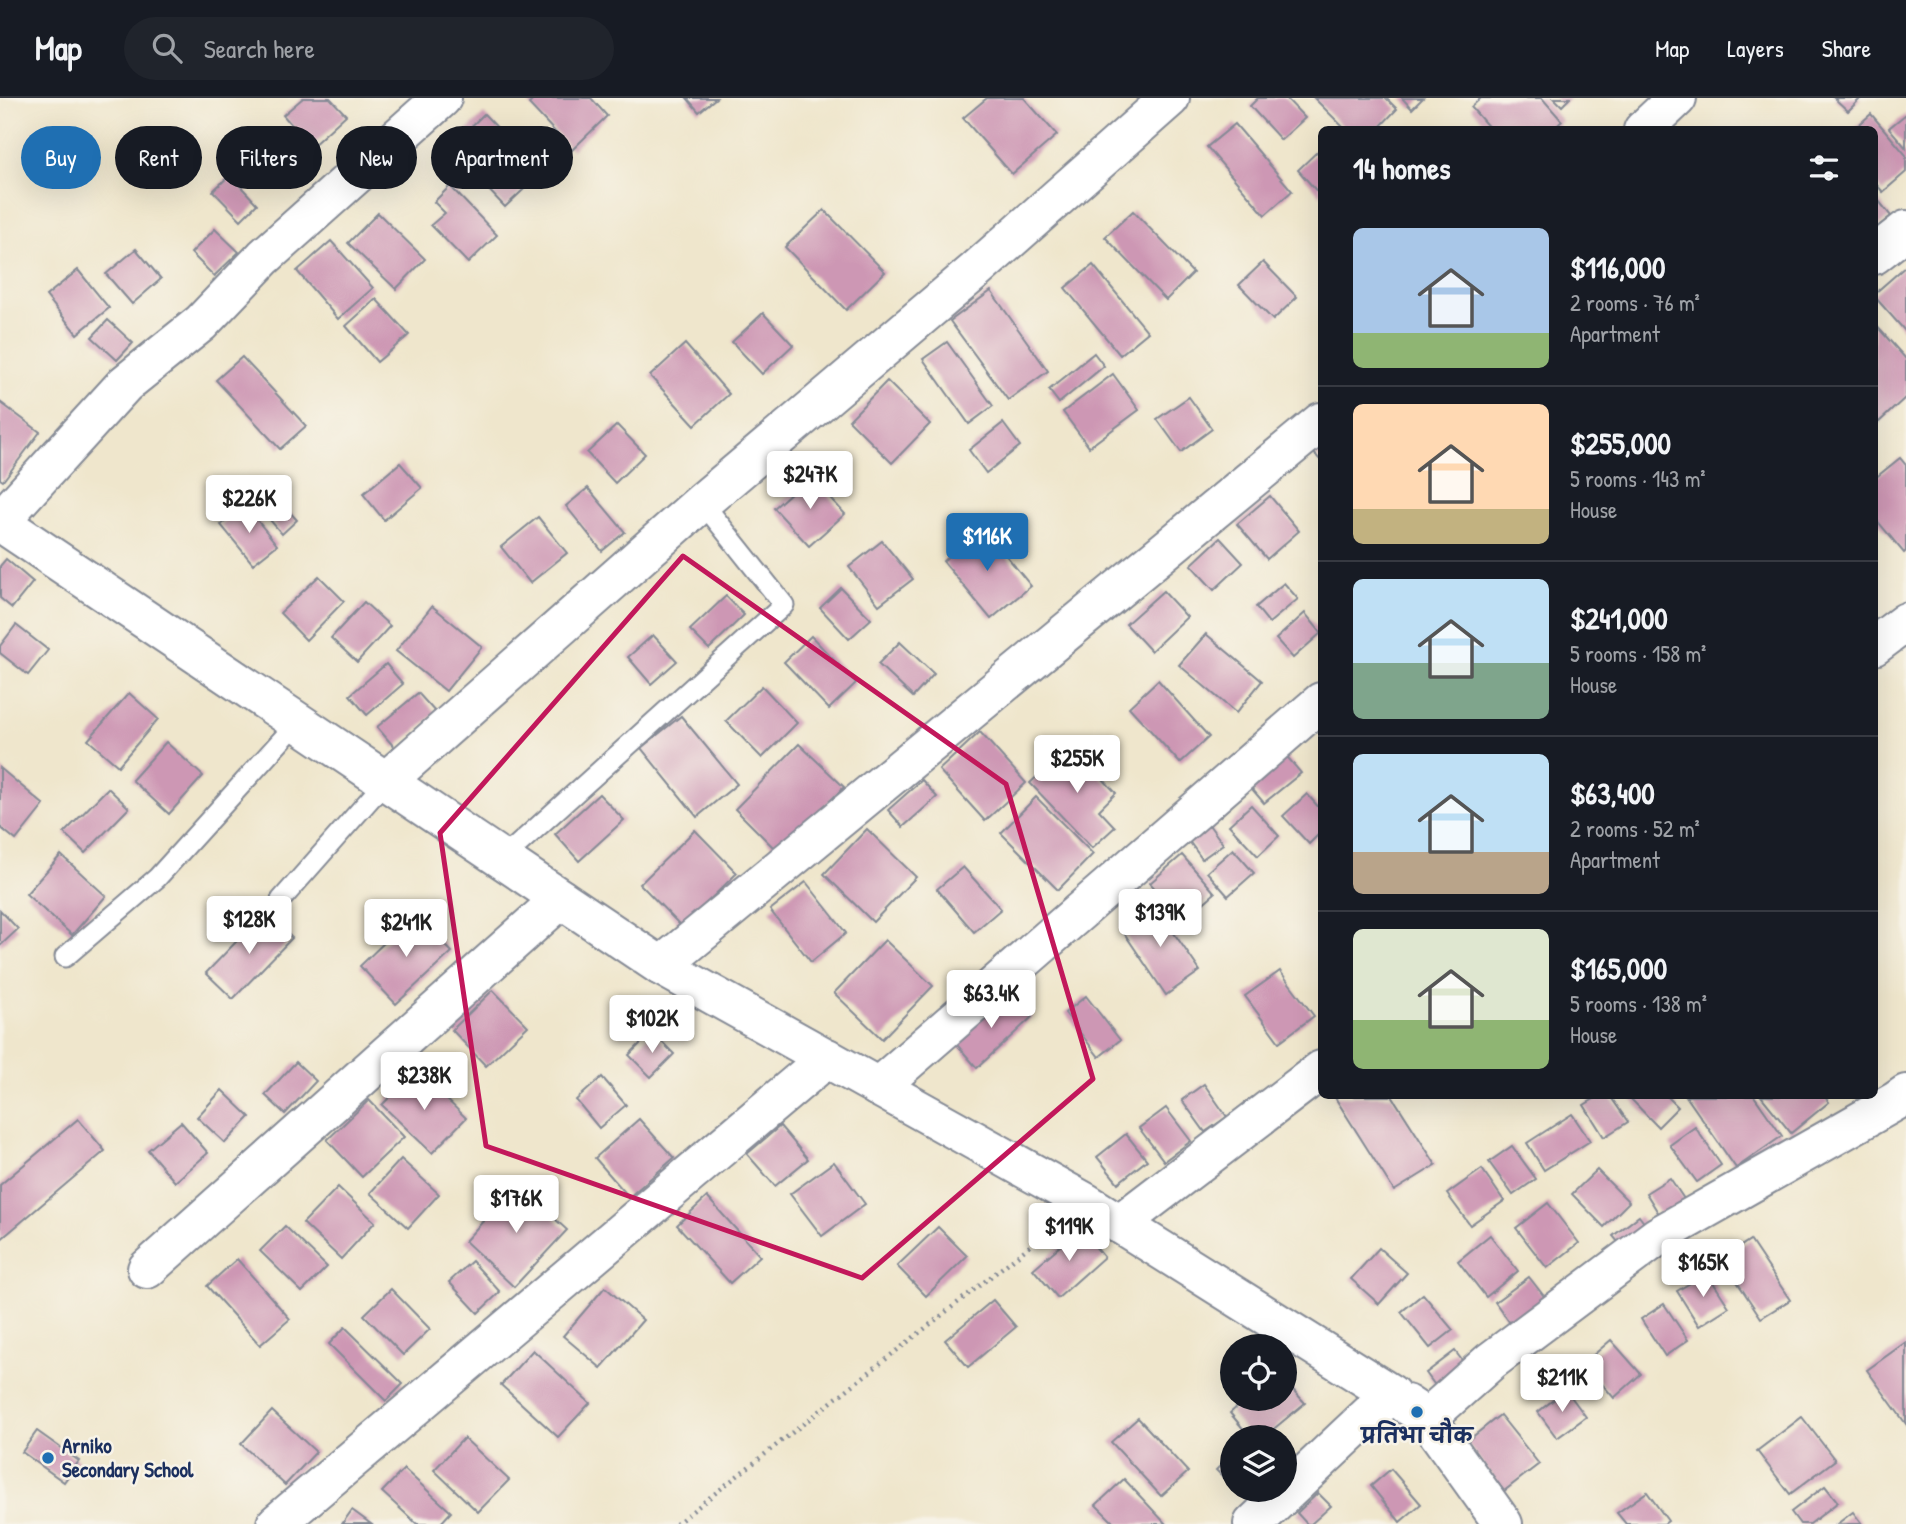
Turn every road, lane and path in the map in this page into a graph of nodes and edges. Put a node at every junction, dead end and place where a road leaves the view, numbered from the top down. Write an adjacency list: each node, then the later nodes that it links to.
1 (442, 98): 9 (street)
2 (1170, 98): 8 (street)
3 (1677, 98): 4 (street)
4 (1647, 126)
5 (1906, 230): 6 (street)
6 (1878, 252)
7 (1318, 424): 19 (street)
8 (702, 502): 14 (street); 15 (lane)
9 (0, 521): 13 (street)
10 (1906, 622): 11 (street)
11 (1878, 643)
12 (1318, 705): 22 (street)
13 (298, 722): 14 (street); 18 (lane)
14 (386, 781): 15 (street); 17 (lane)
15 (502, 859): 16 (street)
16 (562, 899): 19 (street); 26 (street)
17 (281, 900)
18 (65, 957)
19 (661, 966): 20 (street)
20 (827, 1058): 22 (street); 29 (street)
21 (1318, 1072): 25 (street)
22 (877, 1087): 24 (street)
23 (1906, 1094): 28 (street)
24 (1085, 1202): 25 (street); 30 (path)
25 (1119, 1224): 27 (street)
26 (147, 1269)
27 (1391, 1394): 28 (street); 31 (street)
28 (1427, 1418): 32 (street)
29 (276, 1524)
30 (676, 1524)
31 (1252, 1524)
32 (1503, 1524)

